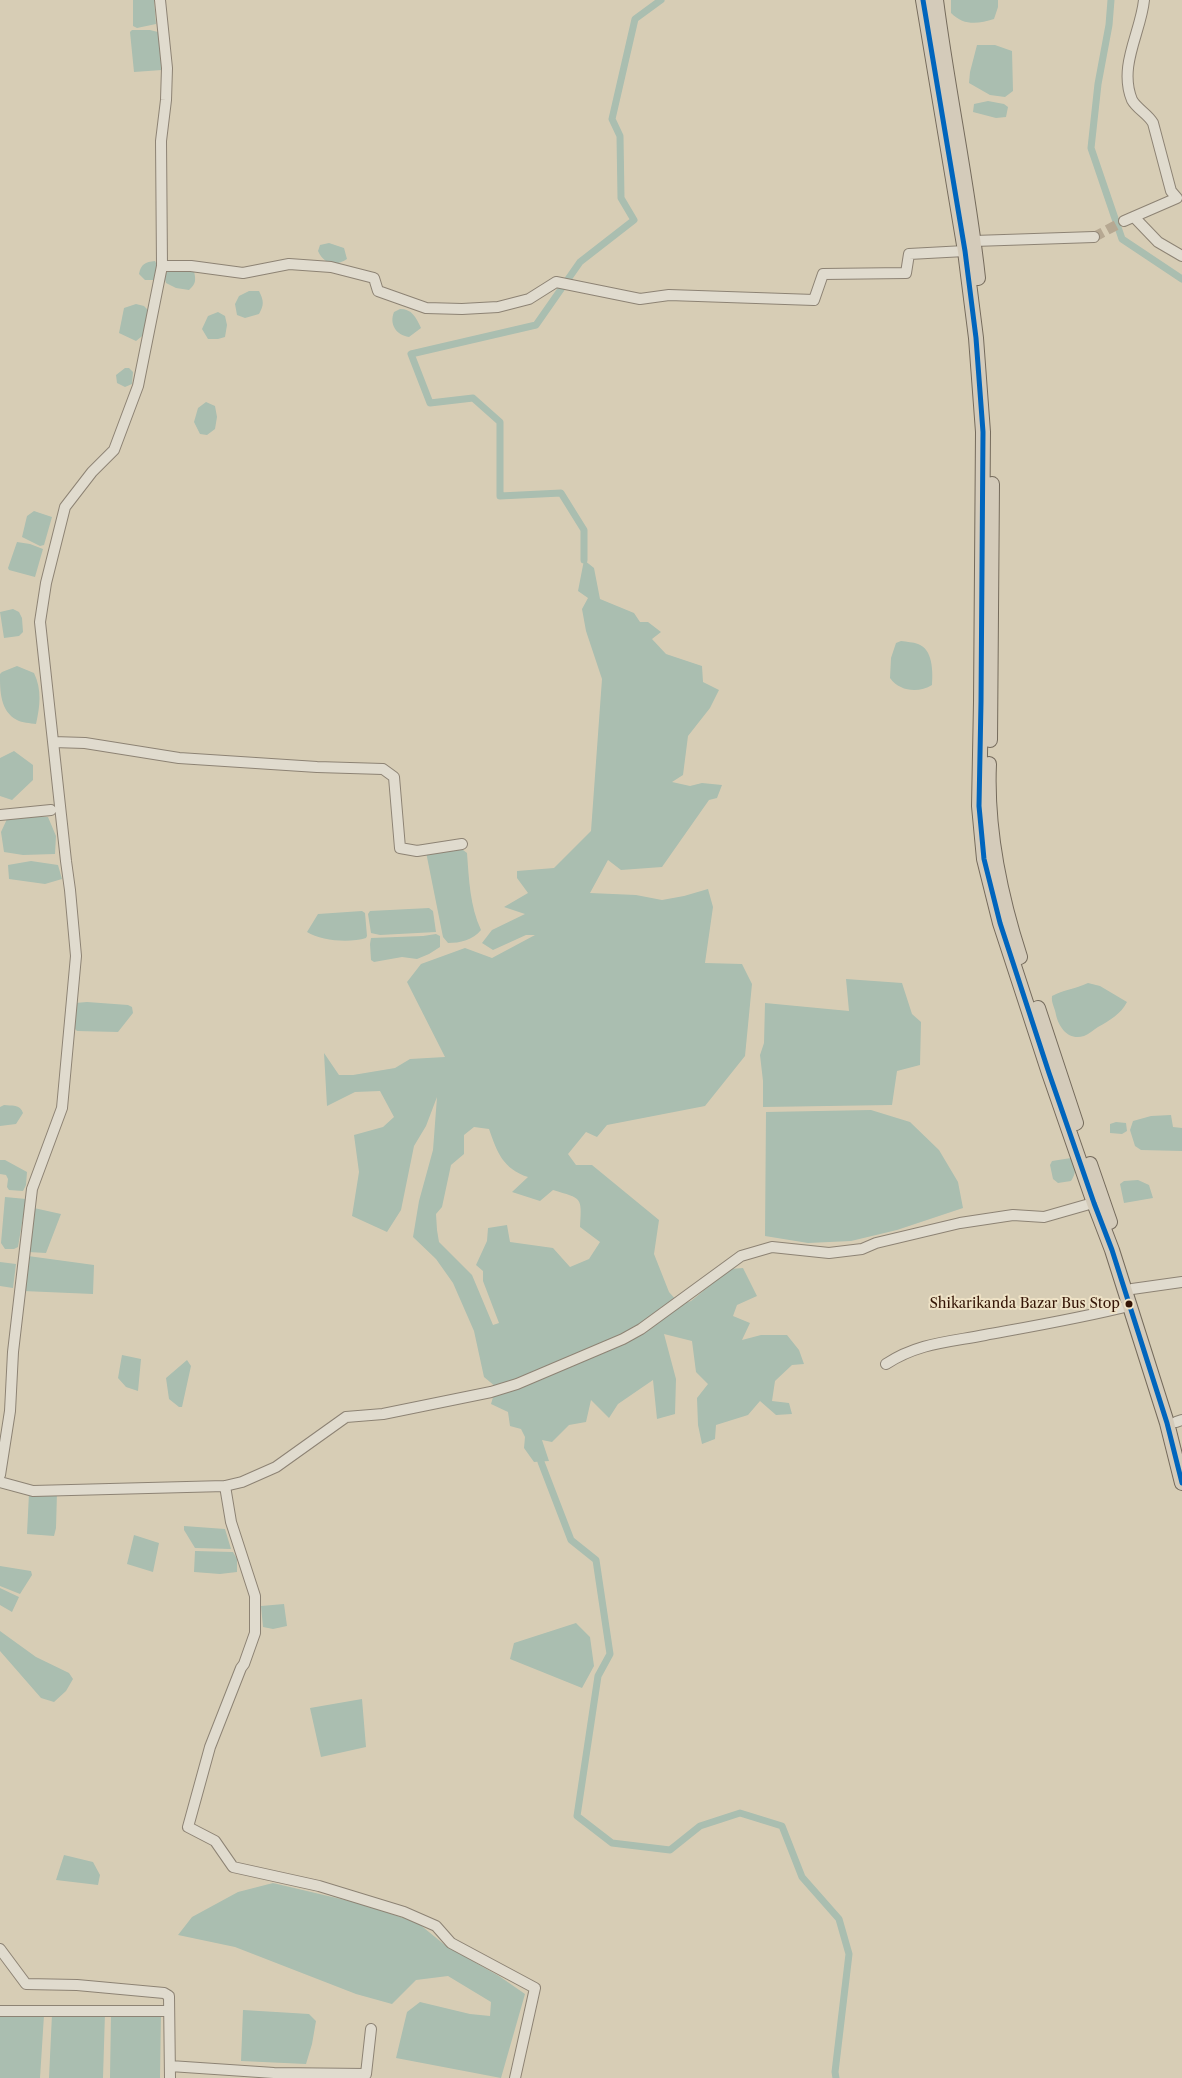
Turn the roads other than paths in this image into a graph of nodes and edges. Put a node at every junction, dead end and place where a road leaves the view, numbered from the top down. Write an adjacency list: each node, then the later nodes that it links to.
1 (160, 0): 10 (street)
2 (923, 0): 8 (highway)
3 (936, 0): 8 (highway)
4 (1144, 0): 5 (street)
5 (1134, 217): 6 (street); 9 (street)
6 (1124, 221)
7 (1094, 237): 8 (street)
8 (969, 246): 10 (street); 15 (highway)
9 (1182, 256)
10 (162, 266): 11 (street)
11 (53, 742): 14 (street); 22 (street)
12 (51, 810): 13 (street)
13 (0, 816)
14 (462, 844)
15 (1098, 1202): 17 (highway); 18 (highway); 25 (street)
16 (1182, 1282): 17 (street)
17 (1132, 1289): 20 (highway)
18 (1129, 1306): 19 (street); 24 (highway)
19 (886, 1364)
20 (1179, 1421): 21 (highway)
21 (1182, 1445)
22 (0, 1475)
23 (0, 1482): 25 (street)
24 (1182, 1483)
25 (225, 1486): 32 (street)
26 (0, 1949): 28 (street)
27 (0, 2011): 28 (street)
28 (168, 2011): 30 (street)
29 (371, 2029): 30 (street)
30 (170, 2066): 31 (street)
31 (170, 2078)
32 (516, 2078)

